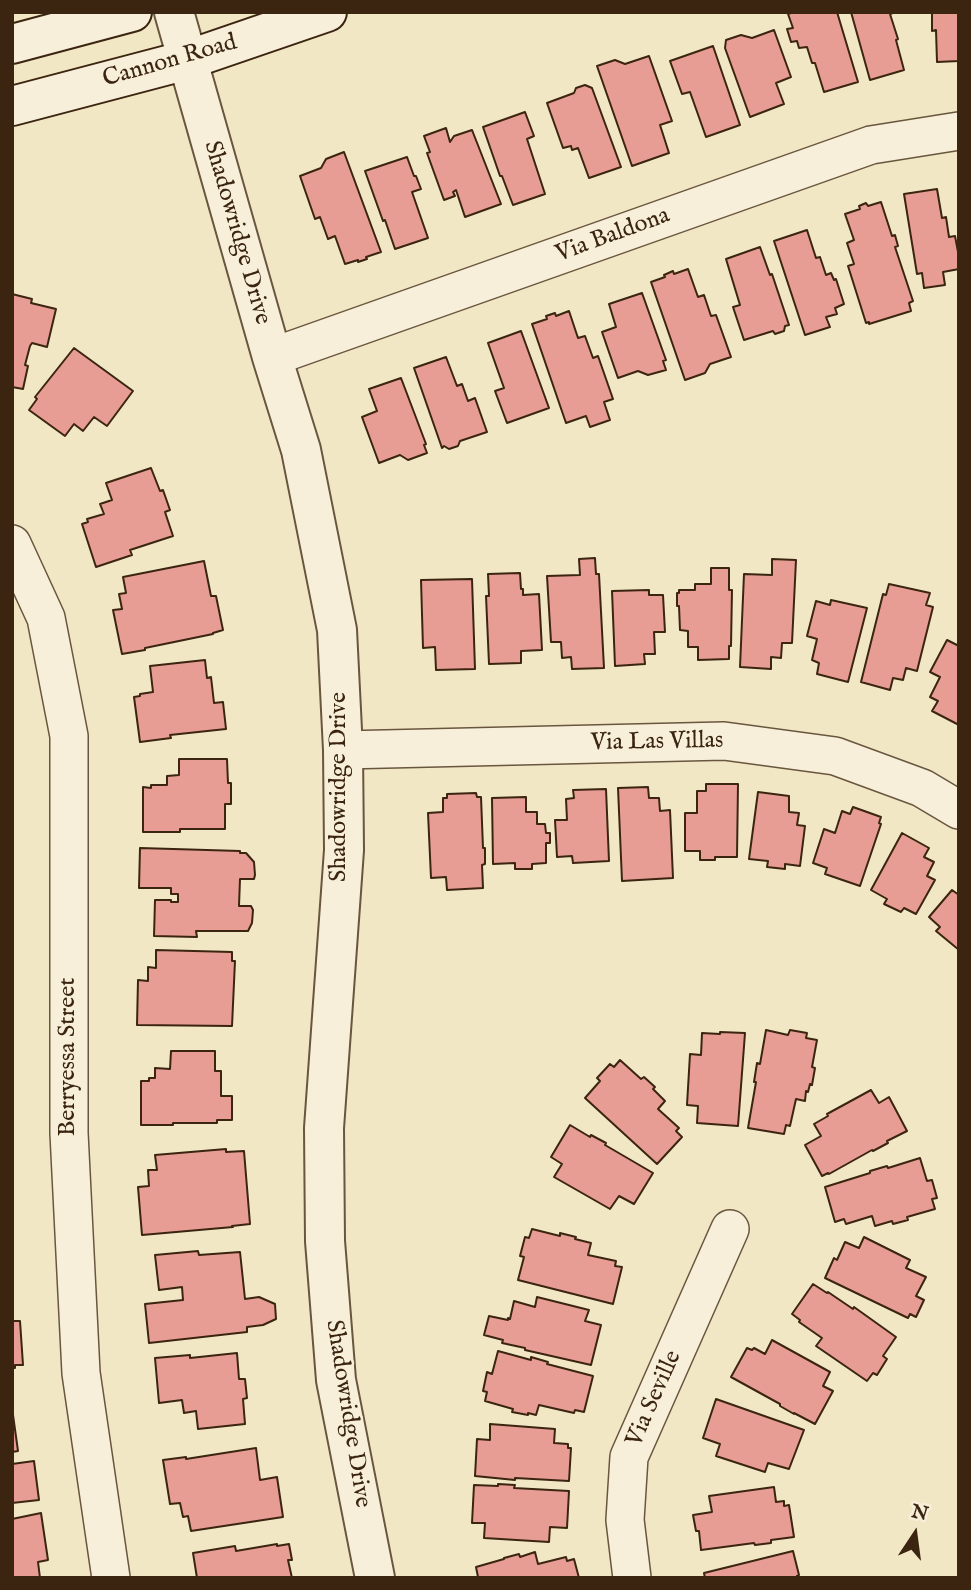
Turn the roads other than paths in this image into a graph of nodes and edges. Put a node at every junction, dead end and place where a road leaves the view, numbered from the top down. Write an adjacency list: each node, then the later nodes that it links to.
1 (132, 12): 4 (street)
2 (174, 12): 5 (street, Shadowridge Drive)
3 (327, 12): 5 (street, Cannon Road)
4 (12, 44)
5 (187, 60): 6 (street, Cannon Road); 8 (street, Shadowridge Drive)
6 (12, 106)
7 (959, 131): 8 (street, Via Baldona)
8 (272, 358): 10 (street, Shadowridge Drive)
9 (12, 544): 13 (street, Berryessa Street)
10 (343, 750): 11 (street, Via Las Villas); 14 (street, Shadowridge Drive)
11 (959, 810)
12 (730, 1229): 15 (street, Via Seville)
13 (111, 1578)
14 (375, 1578)
15 (632, 1578)

